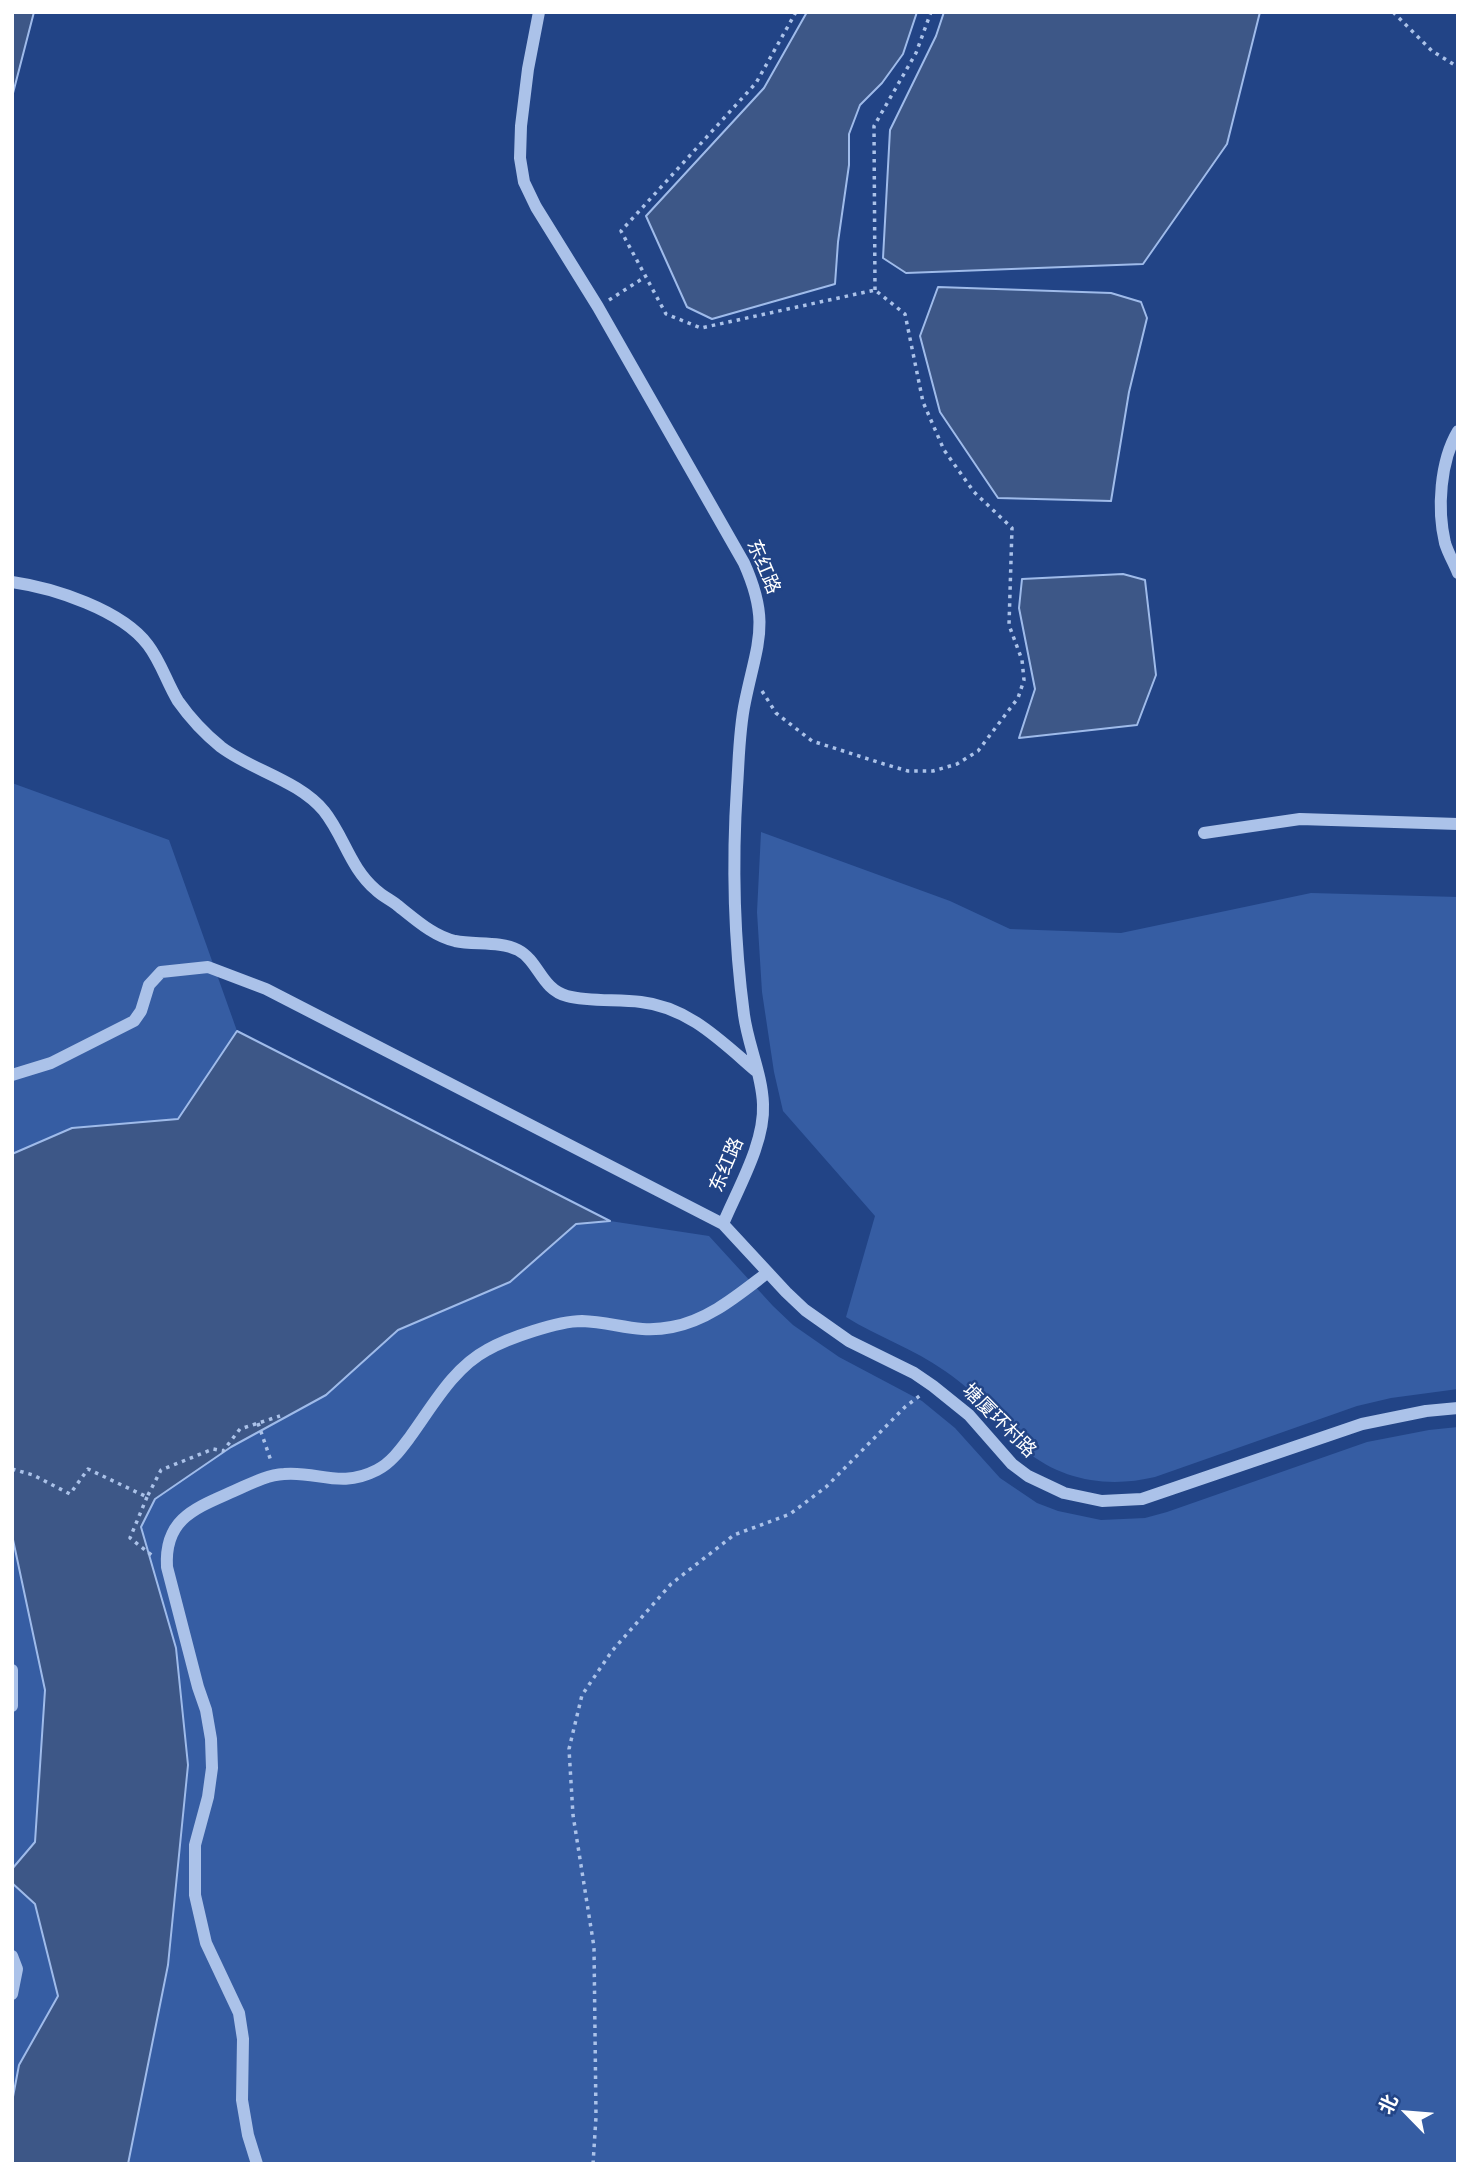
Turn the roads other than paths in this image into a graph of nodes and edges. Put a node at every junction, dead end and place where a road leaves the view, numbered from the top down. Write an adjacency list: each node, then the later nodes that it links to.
1 (539, 12): 7 (street, 东红路)
2 (1458, 431): 3 (street)
3 (1458, 573)
4 (12, 582): 7 (street)
5 (1458, 824): 6 (street)
6 (1204, 833)
7 (756, 1071): 9 (street, 东红路)
8 (12, 1075): 9 (street)
9 (723, 1224): 10 (street, 塘厦环村路)
10 (767, 1273): 11 (street, 塘厦环村路); 16 (street)
11 (1458, 1409)
12 (12, 1670): 13 (street)
13 (12, 1706)
14 (12, 1956): 15 (street)
15 (12, 1994)
16 (257, 2164)

